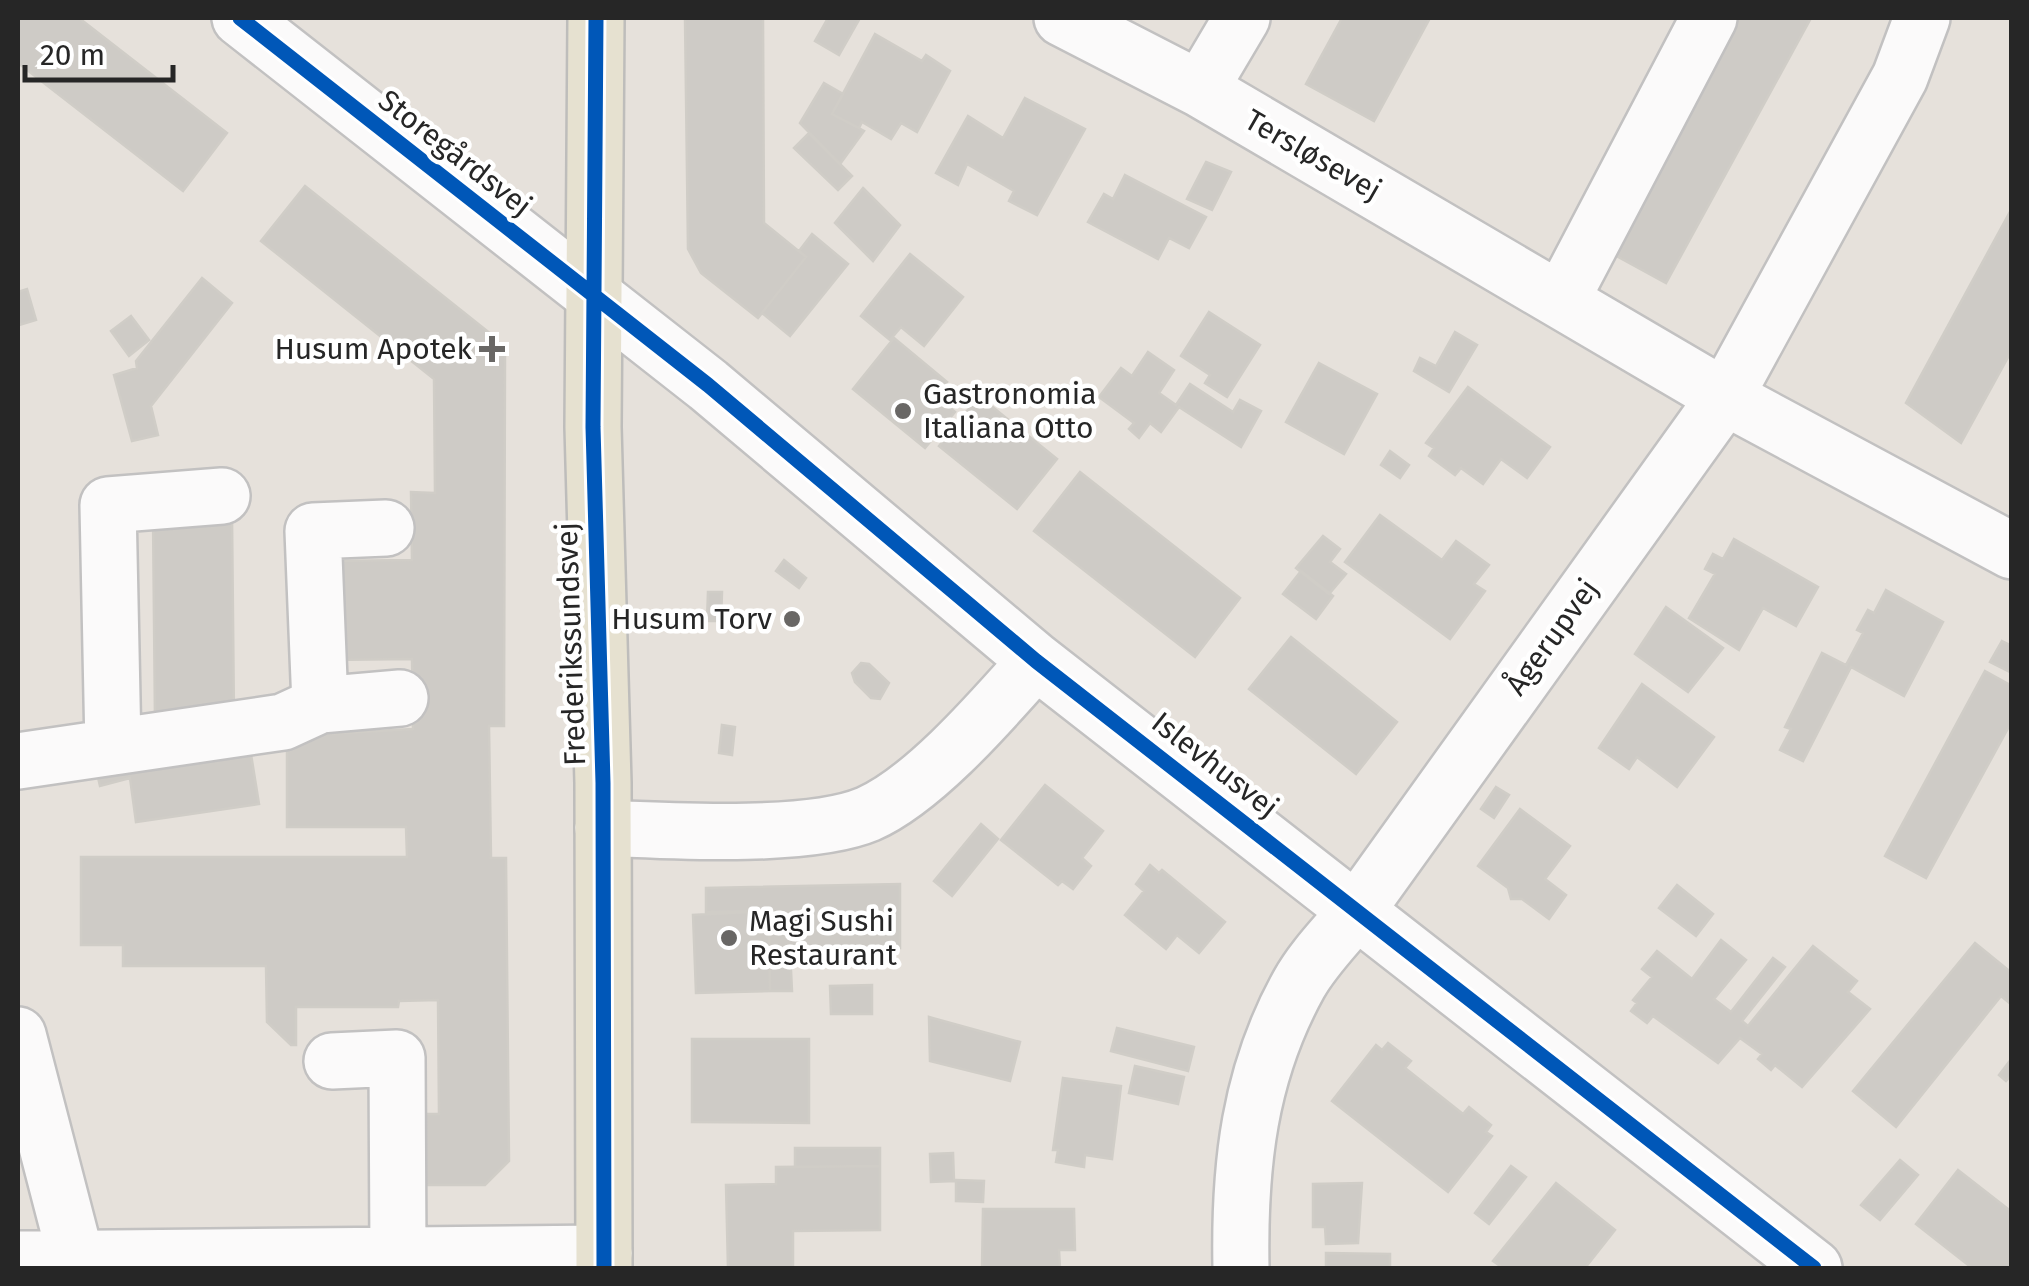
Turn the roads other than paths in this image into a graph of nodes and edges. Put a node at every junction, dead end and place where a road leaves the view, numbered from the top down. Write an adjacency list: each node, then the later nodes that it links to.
1 (240, 18): 8 (street, Storegårdsvej)
2 (596, 18): 8 (main road, Frederikssundsvej)
3 (1062, 18): 7 (street, Tersløsevej)
4 (1242, 18): 7 (street)
5 (1709, 18): 9 (street)
6 (1922, 18): 10 (street, Ågerupvej)
7 (1200, 89): 9 (street, Tersløsevej)
8 (592, 292): 14 (street, Islevhusvej); 19 (main road, Frederikssundsvej)
9 (1560, 300): 10 (street, Tersløsevej)
10 (1725, 397): 13 (street, Tersløsevej); 20 (street, Ågerupvej)
11 (222, 496): 17 (street)
12 (386, 528): 16 (street)
13 (2012, 551)
14 (1036, 661): 19 (street); 20 (street, Islevhusvej)
15 (400, 698): 16 (street)
16 (320, 705): 17 (street)
17 (113, 747): 18 (street)
18 (18, 761)
19 (603, 828): 26 (main road, Frederikssundsvej)
20 (1357, 910): 27 (street, Ågerupvej); 28 (street, Islevhusvej)
21 (18, 1035): 25 (street)
22 (332, 1060): 23 (street)
23 (398, 1255): 25 (street); 26 (street)
24 (18, 1258): 25 (street)
25 (76, 1258)
26 (604, 1261)
27 (1241, 1268)
28 (1814, 1268)

